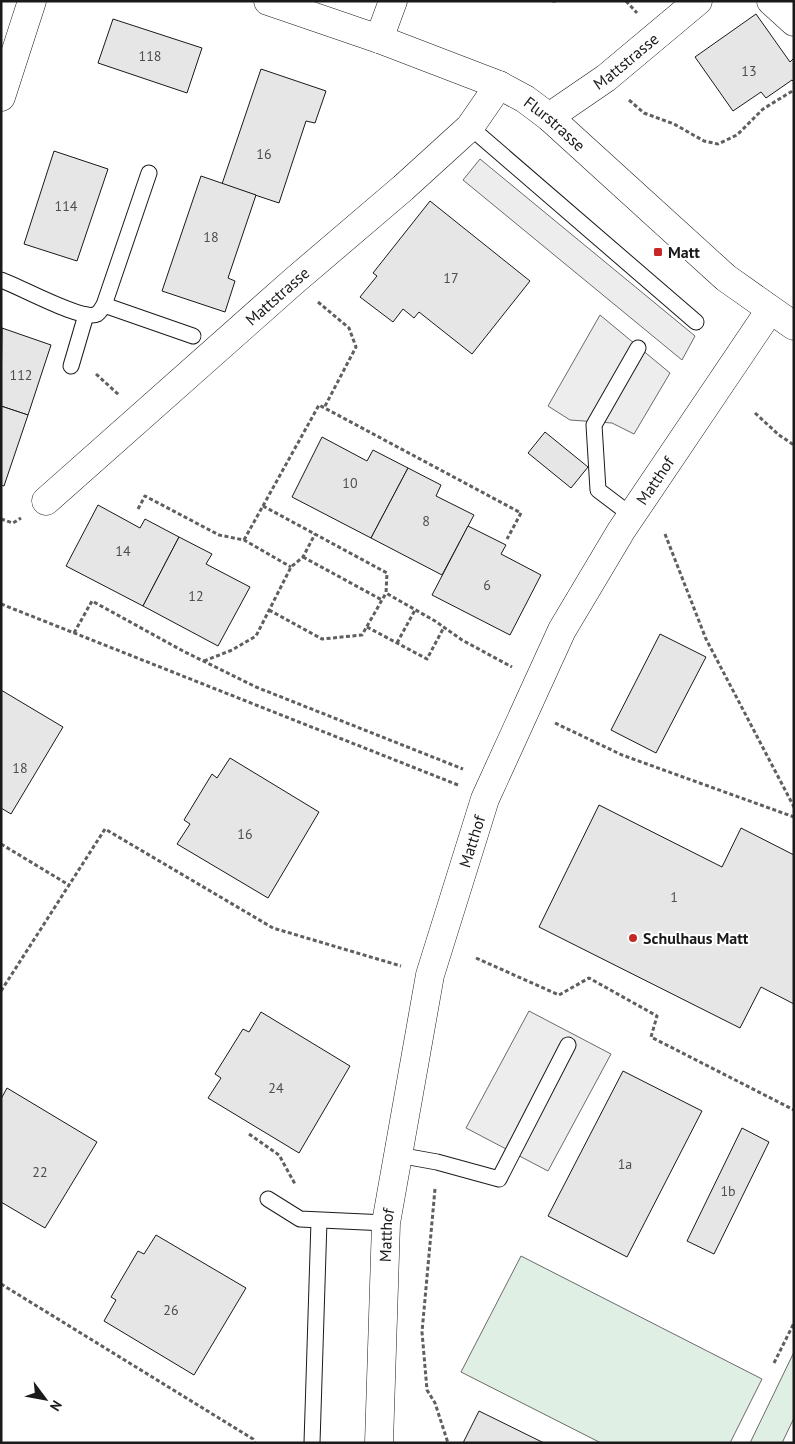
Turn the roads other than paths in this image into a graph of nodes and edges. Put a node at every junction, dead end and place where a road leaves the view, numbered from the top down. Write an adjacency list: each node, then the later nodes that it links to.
1 (32, 1): 9 (street)
2 (268, 1): 7 (street, Flurstrasse)
3 (393, 1): 7 (street)
4 (698, 1): 10 (street, Mattstrasse)
5 (770, 1): 6 (street)
6 (794, 22)
7 (379, 39): 8 (street, Flurstrasse)
8 (499, 85): 10 (street, Flurstrasse); 11 (street, Mattstrasse)
9 (1, 97)
10 (549, 117): 16 (street, Flurstrasse)
11 (470, 127): 17 (lane); 21 (street, Mattstrasse)
12 (149, 173): 14 (lane)
13 (1, 280): 15 (lane)
14 (104, 305): 15 (lane); 18 (lane)
15 (86, 315): 20 (lane)
16 (787, 318): 22 (street, Matthof)
17 (696, 322)
18 (193, 336)
19 (638, 348): 22 (lane)
20 (71, 366)
21 (46, 501)
22 (631, 516): 24 (street, Matthof)
23 (568, 1045): 24 (lane)
24 (398, 1155): 27 (street, Matthof)
25 (268, 1200): 26 (lane)
26 (320, 1221): 27 (lane); 28 (lane)
27 (386, 1224): 29 (street, Matthof)
28 (312, 1443)
29 (378, 1443)

